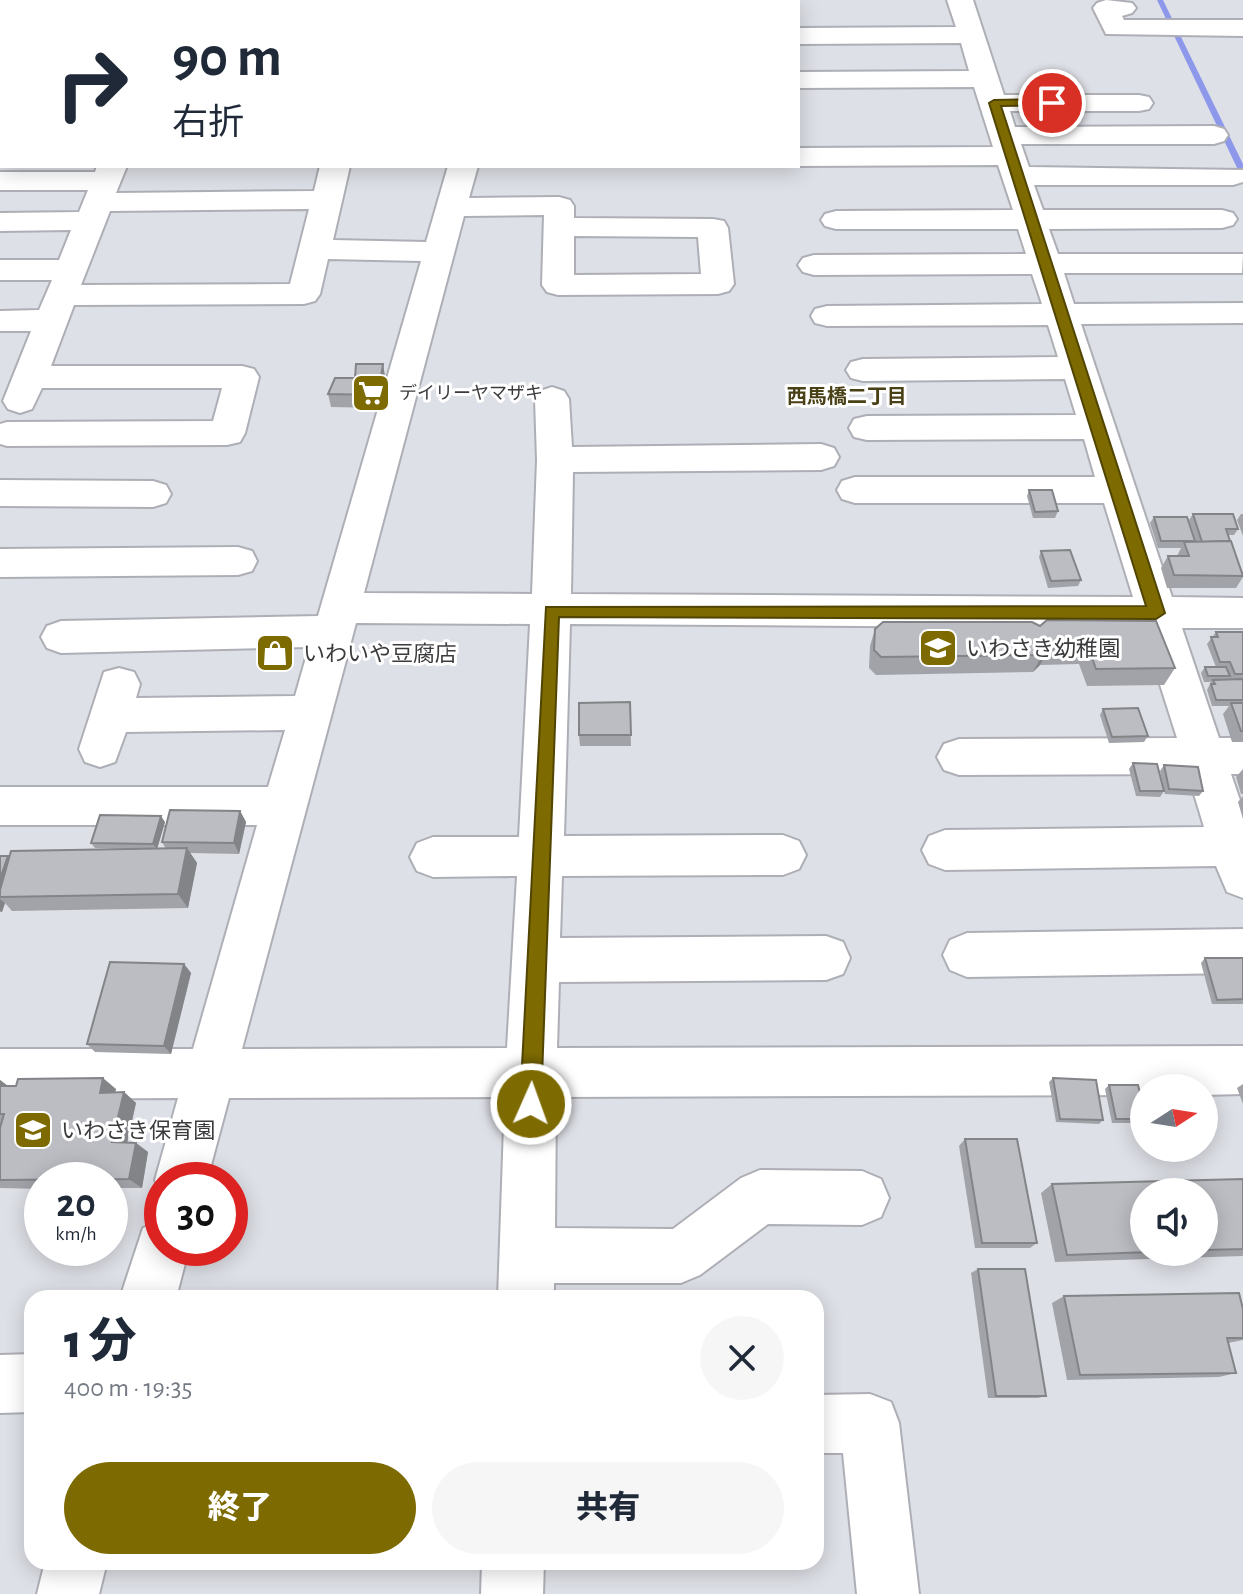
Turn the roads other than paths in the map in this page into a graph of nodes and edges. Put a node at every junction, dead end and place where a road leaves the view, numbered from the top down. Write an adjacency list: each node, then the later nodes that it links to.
1 (960, 0): 4 (street)
2 (1123, 8): 3 (street)
3 (1241, 12)
4 (971, 35): 5 (street); 7 (street)
5 (800, 36)
6 (800, 80): 7 (street)
7 (990, 91): 8 (street); 10 (street)
8 (1139, 103)
9 (1214, 135): 10 (street)
10 (1011, 156): 11 (street); 14 (street); 21 (street)
11 (800, 157)
12 (335, 168): 17 (street)
13 (462, 168): 18 (street)
14 (1233, 176)
15 (0, 181): 16 (street)
16 (102, 192): 17 (street); 22 (street); 30 (street)
17 (327, 200): 24 (street)
18 (452, 207): 23 (street); 25 (street)
19 (1222, 219): 21 (street)
20 (836, 220): 21 (street)
21 (1031, 220): 28 (street)
22 (0, 222)
23 (560, 227): 23 (street)
24 (314, 249): 25 (street); 30 (street)
25 (440, 252): 53 (street)
26 (1242, 263): 28 (street)
27 (814, 265): 28 (street)
28 (1046, 265): 32 (street)
29 (0, 270): 30 (street)
30 (62, 295): 34 (street); 37 (street)
31 (1243, 313): 32 (street)
32 (1061, 315): 33 (street); 35 (street)
33 (827, 316)
34 (0, 321)
35 (1078, 368): 36 (street); 39 (street)
36 (863, 370)
37 (29, 377): 41 (street); 41 (street)
38 (552, 399): 43 (street)
39 (1097, 427): 40 (street); 45 (street)
40 (867, 428)
41 (2, 446)
42 (821, 457): 43 (street)
43 (555, 460): 50 (street)
44 (855, 490): 45 (street)
45 (1117, 490): 51 (street)
46 (0, 493): 47 (street)
47 (153, 494)
48 (238, 561): 49 (street)
49 (0, 563)
50 (551, 611): 51 (street); 53 (street); 63 (street)
51 (1156, 613): 52 (street); 57 (street)
52 (1243, 613)
53 (338, 620): 54 (street); 55 (street)
54 (61, 637)
55 (312, 713): 56 (street); 60 (street)
56 (110, 716)
57 (1223, 756): 58 (street); 65 (street)
58 (959, 757)
59 (0, 806): 60 (street)
60 (286, 806): 71 (street)
61 (945, 850): 65 (street)
62 (783, 855): 63 (street)
63 (541, 856): 64 (street); 69 (street)
64 (433, 857)
65 (1238, 862)
66 (1243, 951): 67 (street)
67 (967, 955)
68 (826, 958): 69 (street)
69 (536, 960): 72 (street)
70 (1243, 1070): 72 (street)
71 (211, 1073): 72 (street); 73 (street); 74 (street)
72 (531, 1073): 77 (street)
73 (0, 1074)
74 (186, 1162)
75 (862, 1198): 77 (street)
76 (157, 1266): 78 (street)
77 (527, 1276)
78 (150, 1290)
79 (24, 1383): 80 (street)
80 (0, 1384)
81 (824, 1424): 86 (street)
82 (74, 1570): 84 (street)
83 (513, 1570): 85 (street)
84 (68, 1594)
85 (512, 1594)
86 (888, 1594)

